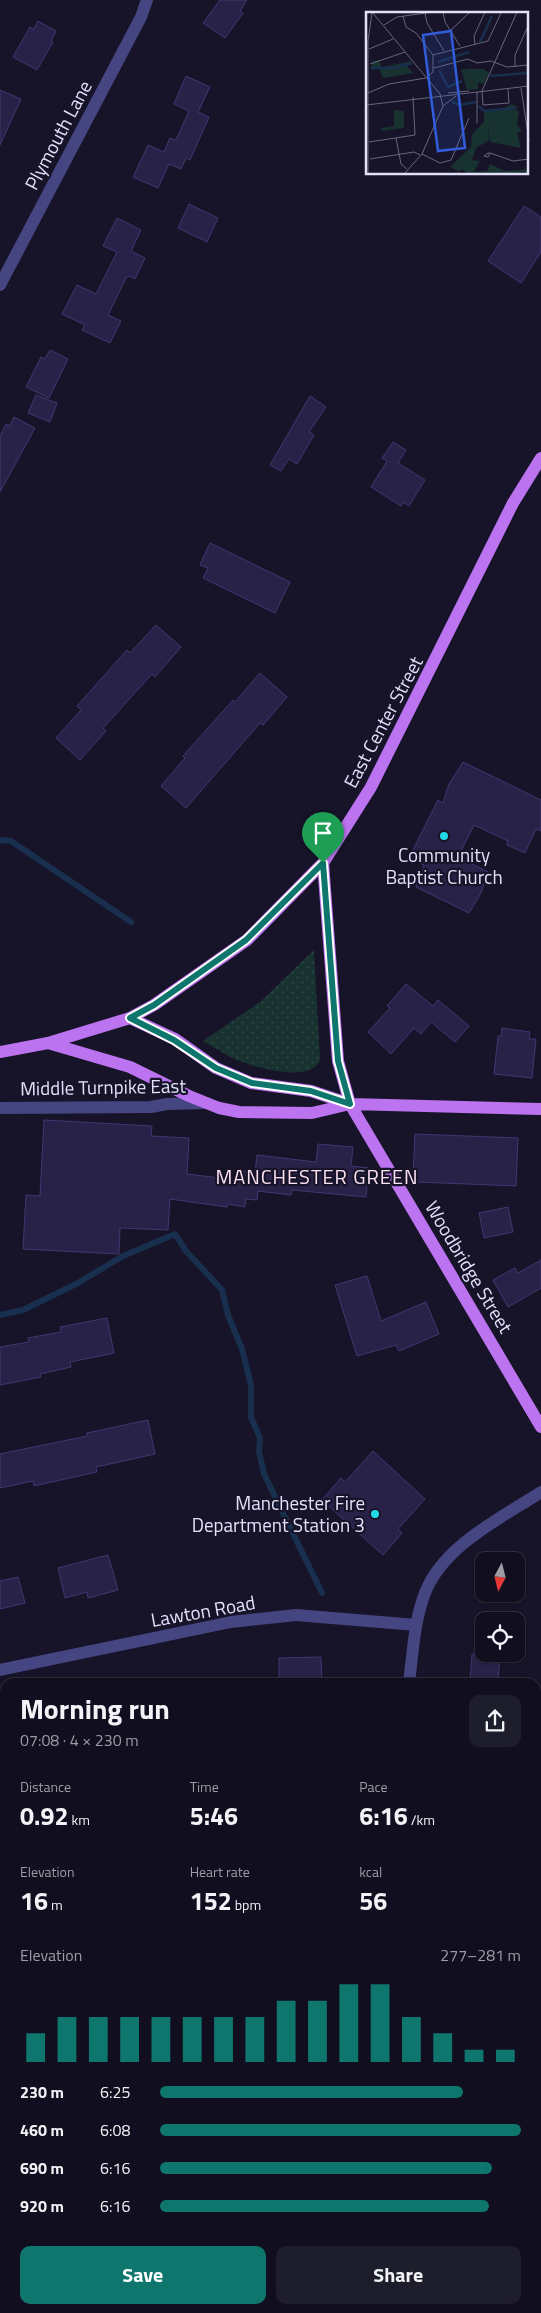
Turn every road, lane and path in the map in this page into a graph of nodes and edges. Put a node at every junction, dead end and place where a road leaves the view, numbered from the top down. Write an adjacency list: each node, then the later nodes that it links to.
1 (147, 0): 2 (street, Plymouth Lane)
2 (0, 286)
3 (541, 458): 4 (main road, East Center Street)
4 (323, 863): 5 (main road, East Center Street); 9 (main road, Woodbridge Street)
5 (130, 1018): 6 (main road, East Center Street); 9 (main road, Middle Turnpike East)
6 (48, 1043): 7 (main road, Middle Turnpike East); 8 (main road, Middle Turnpike East)
7 (0, 1052)
8 (206, 1103): 9 (main road, Middle Turnpike East); 10 (street, Middle Turnpike East)
9 (350, 1104): 11 (main road, Middle Turnpike East); 12 (main road, Woodbridge Street)
10 (0, 1108)
11 (541, 1109)
12 (541, 1427)
13 (541, 1492): 14 (street)
14 (416, 1625): 15 (street, Lawton Road); 16 (street)
15 (0, 1670)
16 (410, 1678)

